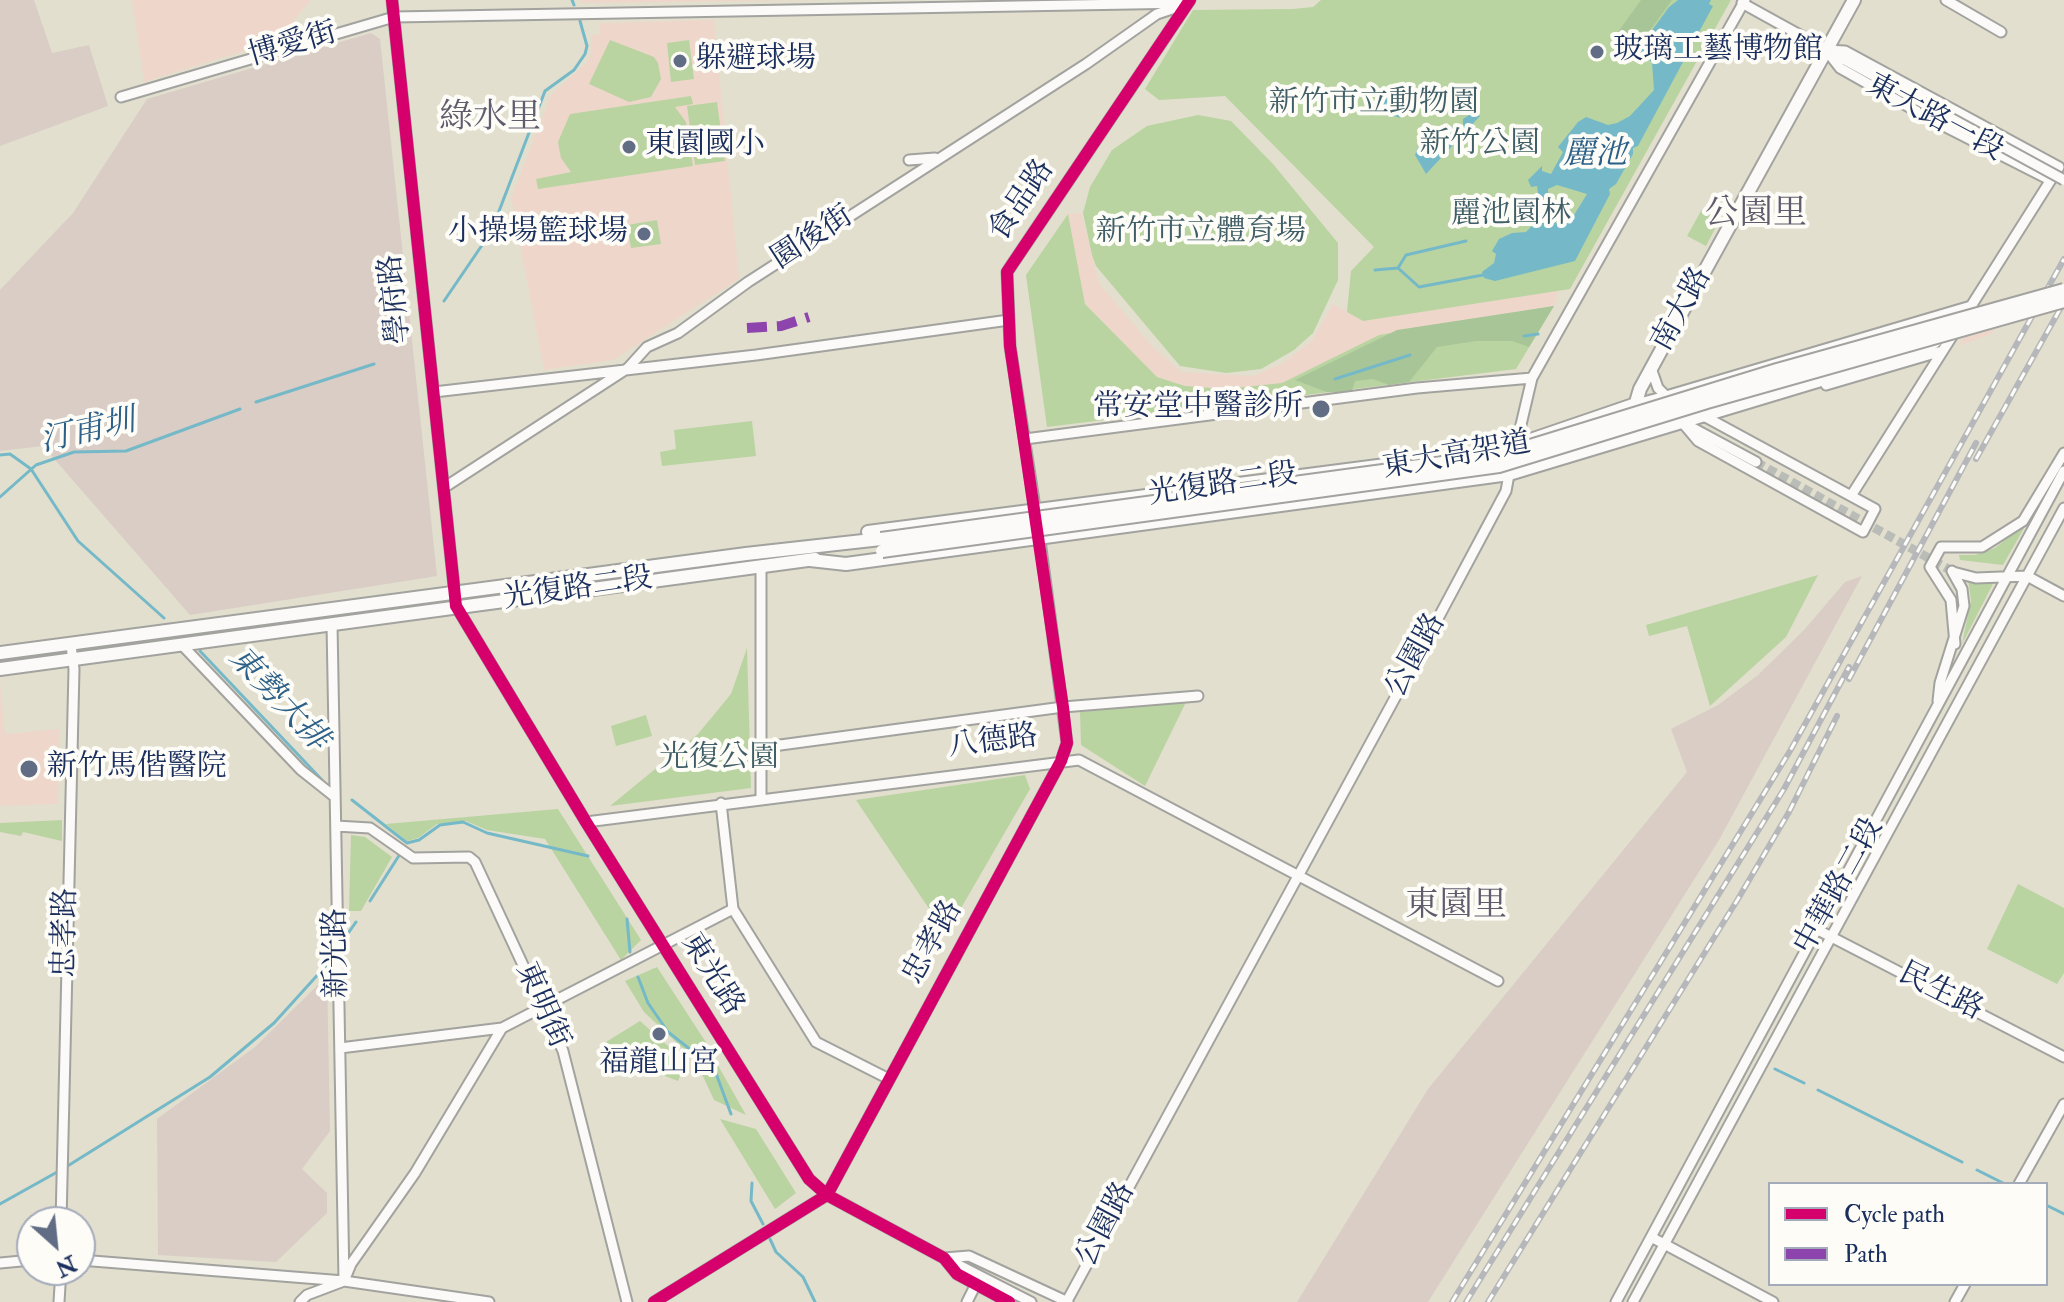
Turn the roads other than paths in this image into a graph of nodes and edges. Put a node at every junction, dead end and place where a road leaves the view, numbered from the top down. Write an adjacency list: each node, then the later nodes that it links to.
1 (392, 0): 6 (street, 學府路)
2 (1854, 0): 8 (main road, 南大路)
3 (1946, 0): 7 (street)
4 (1189, 1): 6 (street, 博愛街); 10 (street, 園後街); 17 (street, 食品路)
5 (1743, 1): 8 (street, 東大路一段); 22 (street, 公園路)
6 (394, 17): 9 (street, 博愛街); 24 (street, 學府路)
7 (2001, 32)
8 (1826, 50): 12 (street, 東大路一段); 12 (street, 東大路一段); 13 (street, 東大路一段, bridge); 21 (main road, 南大路)
9 (121, 97)
10 (939, 157): 11 (street); 20 (street, 園後街)
11 (909, 160)
12 (2050, 180): 16 (street)
13 (2064, 180)
14 (2064, 290): 34 (main road, 東大高架道, bridge)
15 (2064, 301): 18 (main road, 東大高架道, bridge)
16 (1971, 306): 19 (street); 23 (street, 光復路二段)
17 (1009, 320): 20 (street); 29 (street, 食品路)
18 (1941, 336): 27 (main road, 光復路二段); 42 (main road, 東大高架道, bridge)
19 (1942, 351): 27 (street); 38 (street)
20 (628, 368): 24 (street); 37 (street, 園後街)
21 (1651, 368): 25 (street, 南大路); 26 (main road, 南大路)
22 (1532, 378): 29 (street); 31 (street, 公園路)
23 (1696, 387): 25 (street, 光復路二段); 27 (street)
24 (434, 392): 37 (street, 學府路)
25 (1666, 396): 26 (street, 光復路二段); 27 (street)
26 (1636, 404): 28 (street); 30 (main road); 31 (main road, 光復路二段)
27 (1703, 415): 28 (main road, 光復路二段); 38 (street)
28 (1682, 422): 30 (main road, 光復路二段); 33 (street); 38 (street)
29 (1025, 439): 40 (street, 食品路)
30 (1621, 440): 36 (main road, 光復路二段)
31 (1516, 445): 36 (street, 公園路); 40 (main road, 光復路二段)
32 (2064, 453): 52 (street)
33 (1756, 462)
34 (1406, 468): 40 (main road, bridge); 42 (main road, 東大高架道, bridge)
35 (2064, 471): 46 (street, 中華路二段)
36 (1509, 474): 41 (main road, 光復路二段); 68 (street, 公園路)
37 (445, 487): 48 (street, 學府路)
38 (1851, 496)
39 (2064, 508): 47 (street, 中華路二段)
40 (1035, 510): 41 (street, 忠孝路); 43 (main road, 光復路二段)
41 (1040, 536): 44 (main road, 光復路二段); 59 (street, 忠孝路)
42 (882, 545): 43 (main road, 光復路二段); 44 (main road, 光復路二段)
43 (806, 546): 48 (main road, 光復路二段)
44 (810, 560): 45 (main road, 光復路二段)
45 (761, 568): 50 (main road, 光復路二段); 61 (street)
46 (2007, 576): 47 (street); 52 (street); 60 (street, 中華路二段)
47 (2027, 576): 49 (street); 71 (street, 中華路二段)
48 (455, 592): 50 (street, 東光路); 53 (main road, 光復路二段)
49 (2064, 596)
50 (456, 606): 51 (main road, 光復路二段); 66 (street, 東光路)
51 (332, 624): 54 (main road, 光復路二段); 63 (street, 新光路)
52 (1955, 644): 60 (street)
53 (71, 645): 55 (main road); 56 (street, 忠孝路)
54 (182, 645): 56 (main road); 63 (street)
55 (0, 653)
56 (72, 661): 57 (main road); 82 (street, 忠孝路)
57 (0, 669)
58 (1198, 696): 59 (street)
59 (1063, 707): 61 (street); 62 (street, 忠孝路)
60 (1938, 708): 70 (street, 中華路二段)
61 (758, 748): 64 (street)
62 (1061, 761): 64 (street, 八德路); 68 (street, 八德路); 78 (street, 忠孝路)
63 (335, 797): 67 (street, 新光路)
64 (761, 798): 65 (street, 八德路)
65 (721, 803): 66 (street, 八德路); 69 (street)
66 (586, 822): 72 (street, 東光路)
67 (336, 826): 74 (street, 東明街); 76 (street, 新光路)
68 (1298, 877): 73 (street, 八德路); 96 (street, 公園路)
69 (733, 909): 72 (street); 78 (street)
70 (1816, 929): 71 (street, 民生路); 83 (street, 中華路二段)
71 (1829, 938): 77 (street, 民生路); 84 (street, 中華路二段)
72 (664, 948): 74 (street); 81 (street, 東光路)
73 (1498, 981)
74 (544, 1007): 75 (street); 91 (street, 東明街)
75 (502, 1028): 76 (street); 87 (street)
76 (340, 1048): 87 (street, 新光路)
77 (2064, 1057)
78 (889, 1079): 81 (street, 忠孝路)
79 (2064, 1104): 80 (street)
80 (2020, 1182)
81 (827, 1195): 85 (street, 東光路); 92 (street)
82 (61, 1206)
83 (1651, 1237): 84 (street); 97 (street, 中華路二段)
84 (1664, 1246): 98 (street, 中華路二段); 99 (street)
85 (944, 1258): 88 (street, 東光路); 95 (street); 96 (street, 東光路)
86 (96, 1261): 87 (street)
87 (344, 1281): 89 (street); 90 (street)
88 (976, 1284): 93 (street); 94 (street, 東光路)
89 (300, 1302)
90 (489, 1302)
91 (627, 1302)
92 (654, 1302)
93 (967, 1302)
94 (1009, 1302)
95 (1031, 1302)
96 (1068, 1302)
97 (1616, 1302)
98 (1633, 1302)
99 (1773, 1302)

